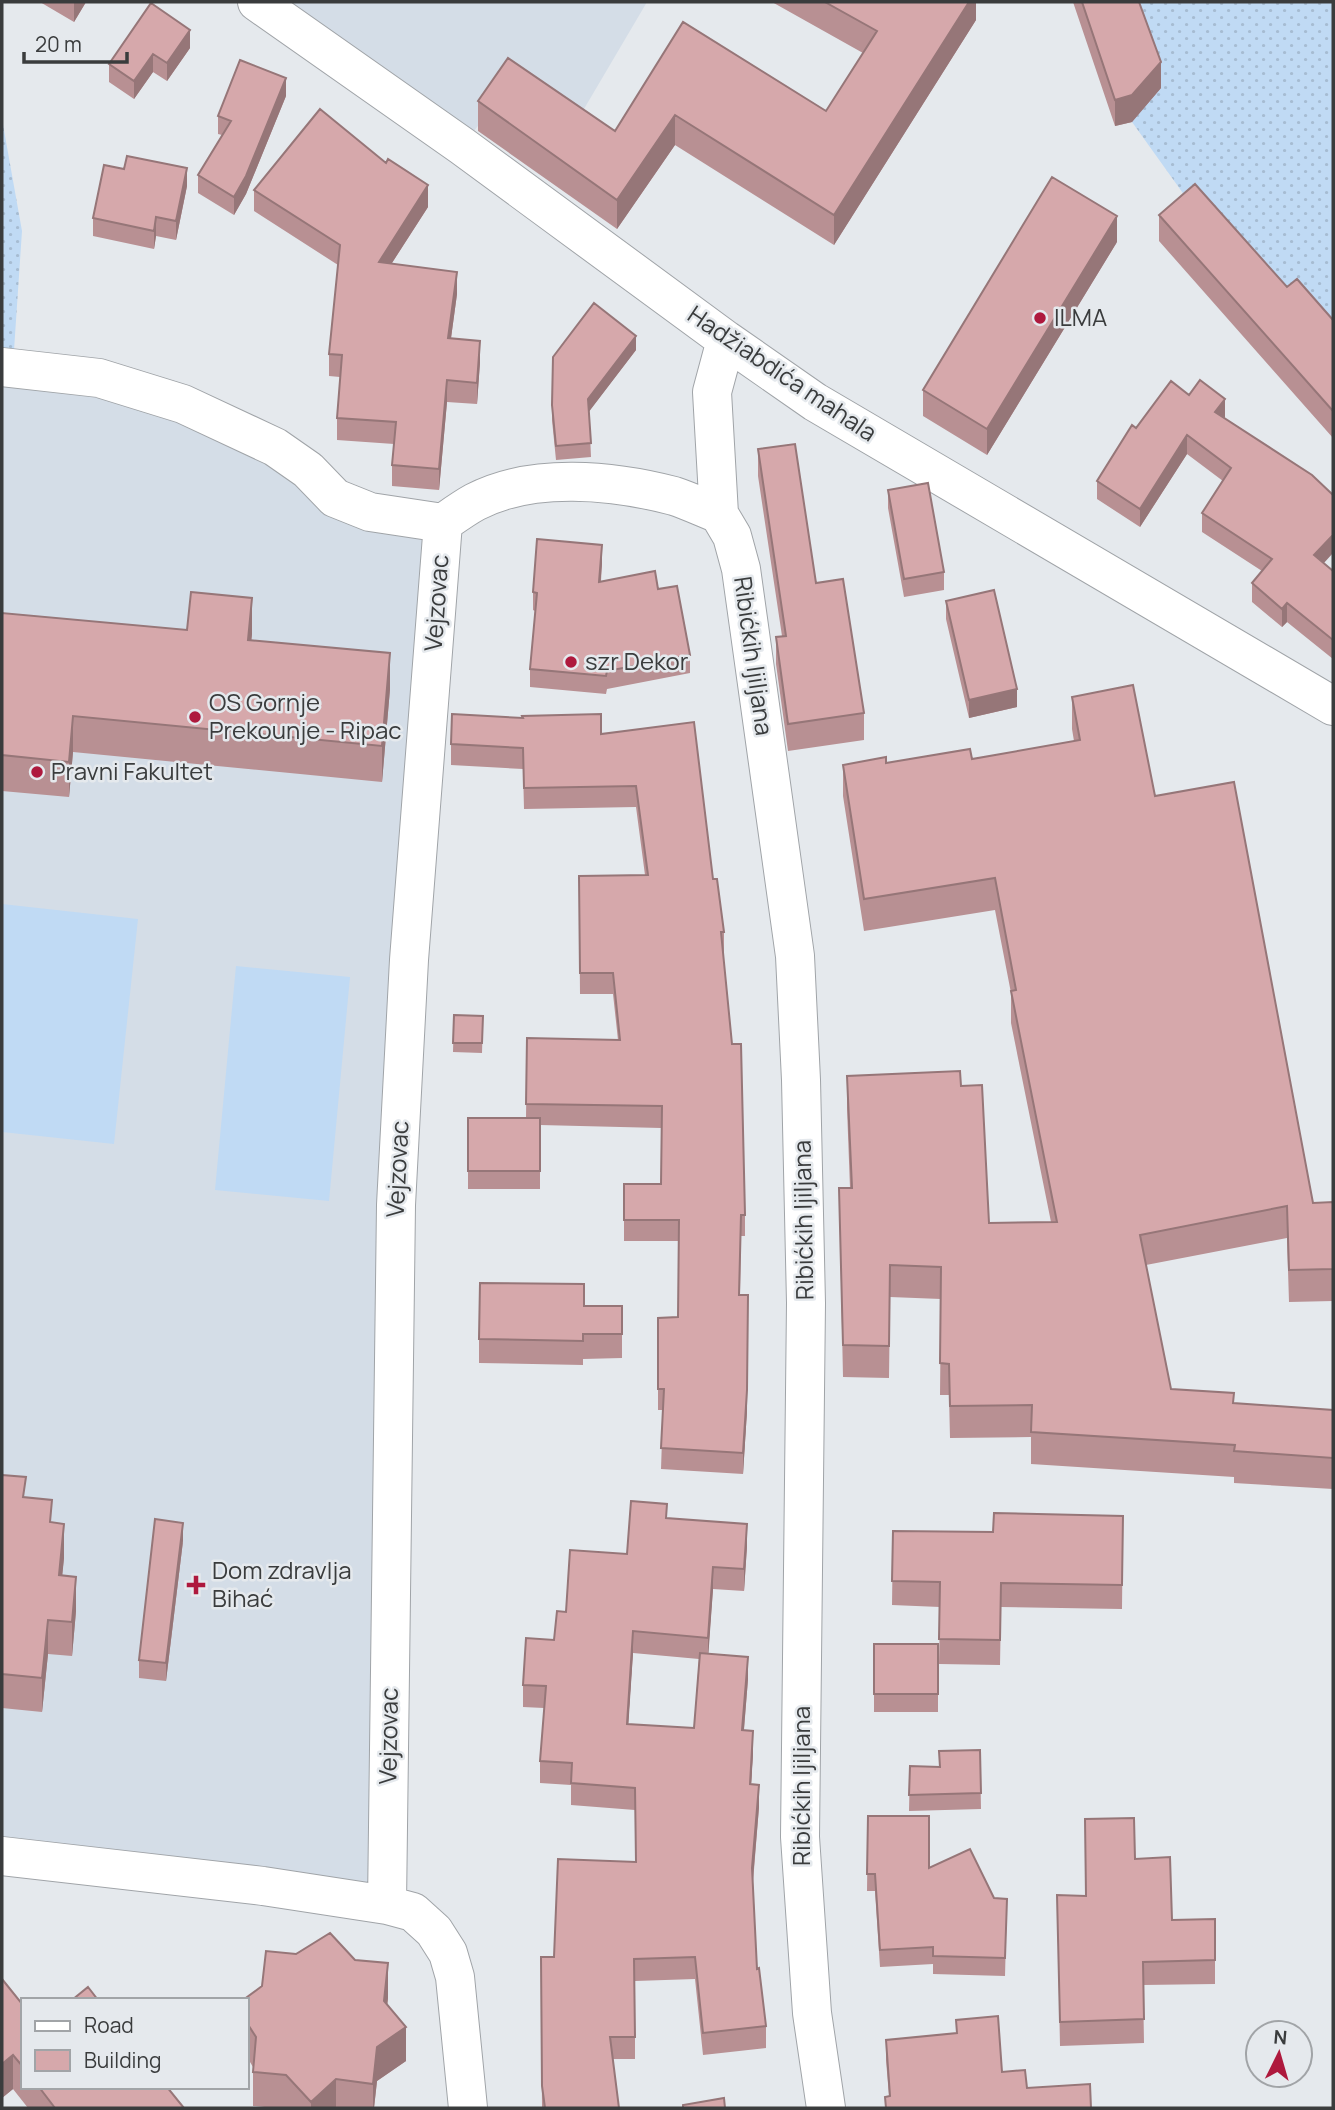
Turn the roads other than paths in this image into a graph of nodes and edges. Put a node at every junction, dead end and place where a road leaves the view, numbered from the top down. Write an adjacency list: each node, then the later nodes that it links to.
1 (257, 2): 2 (street, Hadžiabdića mahala)
2 (726, 340): 4 (street, Ribićkih ljiljana); 6 (street, Hadžiabdića mahala)
3 (2, 367): 5 (street, Vejzovac)
4 (719, 514): 5 (street); 10 (street, Ribićkih ljiljana)
5 (443, 523): 8 (street, Vejzovac)
6 (1333, 706)
7 (2, 1856): 8 (street)
8 (387, 1905): 9 (street)
9 (468, 2108)
10 (826, 2108)

